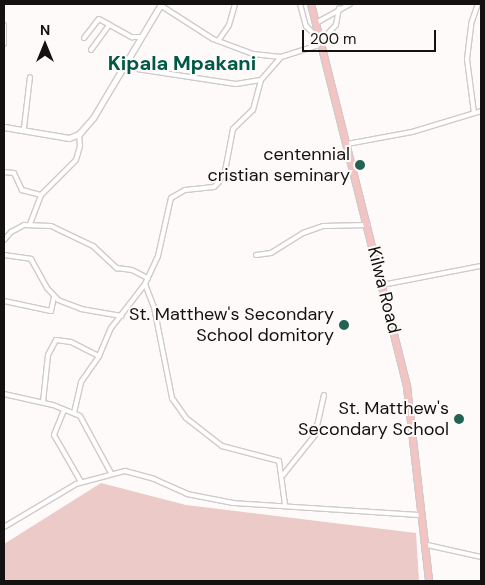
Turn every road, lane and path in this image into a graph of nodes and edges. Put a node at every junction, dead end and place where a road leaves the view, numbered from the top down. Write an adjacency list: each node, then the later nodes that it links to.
1 (160, 4): 11 (main road); 13 (street)
2 (235, 4): 13 (street)
3 (300, 4): 14 (street)
4 (311, 4): 8 (highway, Kilwa Road)
5 (350, 4): 7 (street)
6 (478, 4): 22 (street)
7 (339, 8): 8 (street); 14 (street)
8 (316, 23): 14 (highway, Kilwa Road)
9 (4, 25): 15 (street)
10 (109, 25): 11 (street); 12 (street); 16 (street)
11 (141, 37): 18 (main road)
12 (84, 38)
13 (218, 41): 17 (street)
14 (321, 43): 17 (street); 26 (highway, Kilwa Road)
15 (4, 44)
16 (91, 50)
17 (282, 57): 20 (street)
18 (124, 67): 20 (street); 25 (main road)
19 (30, 77): 24 (street)
20 (261, 80): 35 (street)
21 (481, 110): 22 (street)
22 (474, 113): 26 (street)
23 (4, 127): 24 (main road)
24 (24, 128): 25 (main road)
25 (79, 134): 28 (street)
26 (347, 144): 30 (highway, Kilwa Road)
27 (4, 172): 28 (street)
28 (41, 195): 29 (street)
29 (30, 224): 31 (street); 35 (street)
30 (368, 225): 33 (street); 37 (highway, Kilwa Road)
31 (4, 240)
32 (4, 255): 38 (street)
33 (256, 256)
34 (481, 266): 37 (street)
35 (148, 278): 36 (street)
36 (145, 284): 40 (street); 48 (street)
37 (382, 285): 51 (highway, Kilwa Road)
38 (54, 297): 39 (street); 40 (street)
39 (4, 301)
40 (121, 316): 41 (street)
41 (99, 356): 44 (street); 46 (street)
42 (4, 394): 44 (street)
43 (324, 395): 48 (street)
44 (43, 402): 45 (street)
45 (64, 410): 46 (street); 49 (street)
46 (74, 413): 47 (street)
47 (111, 473): 49 (street); 50 (street)
48 (283, 475): 50 (street)
49 (81, 482): 52 (street)
50 (285, 505): 51 (street)
51 (423, 515): 53 (highway, Kilwa Road)
52 (4, 527)
53 (427, 545): 54 (street); 55 (highway, Kilwa Road)
54 (481, 557)
55 (429, 581)

